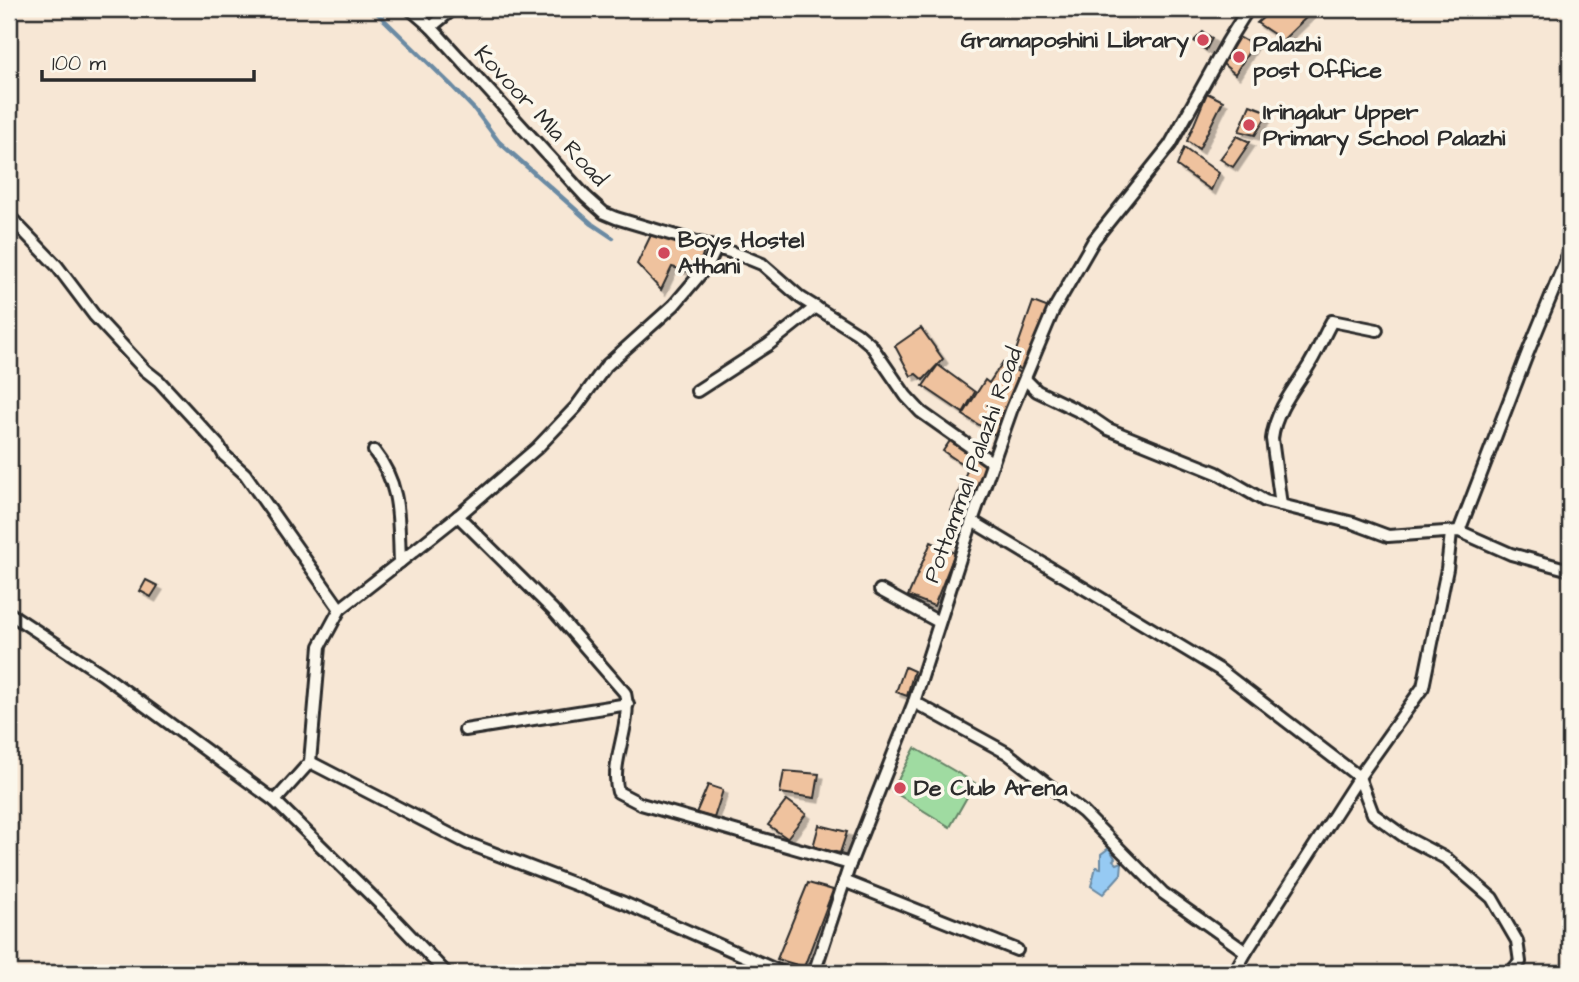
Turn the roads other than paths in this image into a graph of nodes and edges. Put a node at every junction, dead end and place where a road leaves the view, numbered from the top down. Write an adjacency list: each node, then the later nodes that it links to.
1 (410, 9): 4 (street, Kovoor Mla Road)
2 (453, 9): 4 (street)
3 (1248, 9): 10 (street, Pottammal Palazhi Road)
4 (431, 27): 6 (street, Kovoor Mla Road)
5 (9, 216): 21 (street)
6 (716, 249): 8 (street, Kovoor Mla Road); 15 (street)
7 (1570, 250): 17 (street)
8 (816, 307): 11 (street); 13 (street, Kovoor Mla Road)
9 (1377, 330): 14 (street)
10 (1026, 379): 13 (street, Pottammal Palazhi Road); 14 (street)
11 (697, 391)
12 (374, 452): 18 (street)
13 (993, 463): 16 (street, Pottammal Palazhi Road)
14 (1281, 505): 17 (street)
15 (458, 516): 18 (street); 25 (street)
16 (972, 521): 23 (street, Pottammal Palazhi Road); 28 (street)
17 (1455, 532): 19 (street); 28 (street)
18 (400, 562): 21 (street)
19 (1570, 570)
20 (880, 590): 23 (street)
21 (340, 609): 27 (street)
22 (9, 612): 29 (street)
23 (939, 622): 24 (street, Pottammal Palazhi Road)
24 (914, 702): 30 (street, Pottammal Palazhi Road); 33 (street)
25 (628, 704): 26 (street); 30 (street)
26 (465, 730)
27 (310, 762): 29 (street); 35 (street)
28 (1359, 777): 33 (street); 38 (street)
29 (275, 802): 34 (street)
30 (850, 863): 31 (street, Pottammal Palazhi Road)
31 (844, 881): 32 (street); 36 (street, Pottammal Palazhi Road)
32 (1017, 950)
33 (1246, 952): 37 (street)
34 (446, 973)
35 (783, 973)
36 (814, 973)
37 (1234, 973)
38 (1510, 973)

